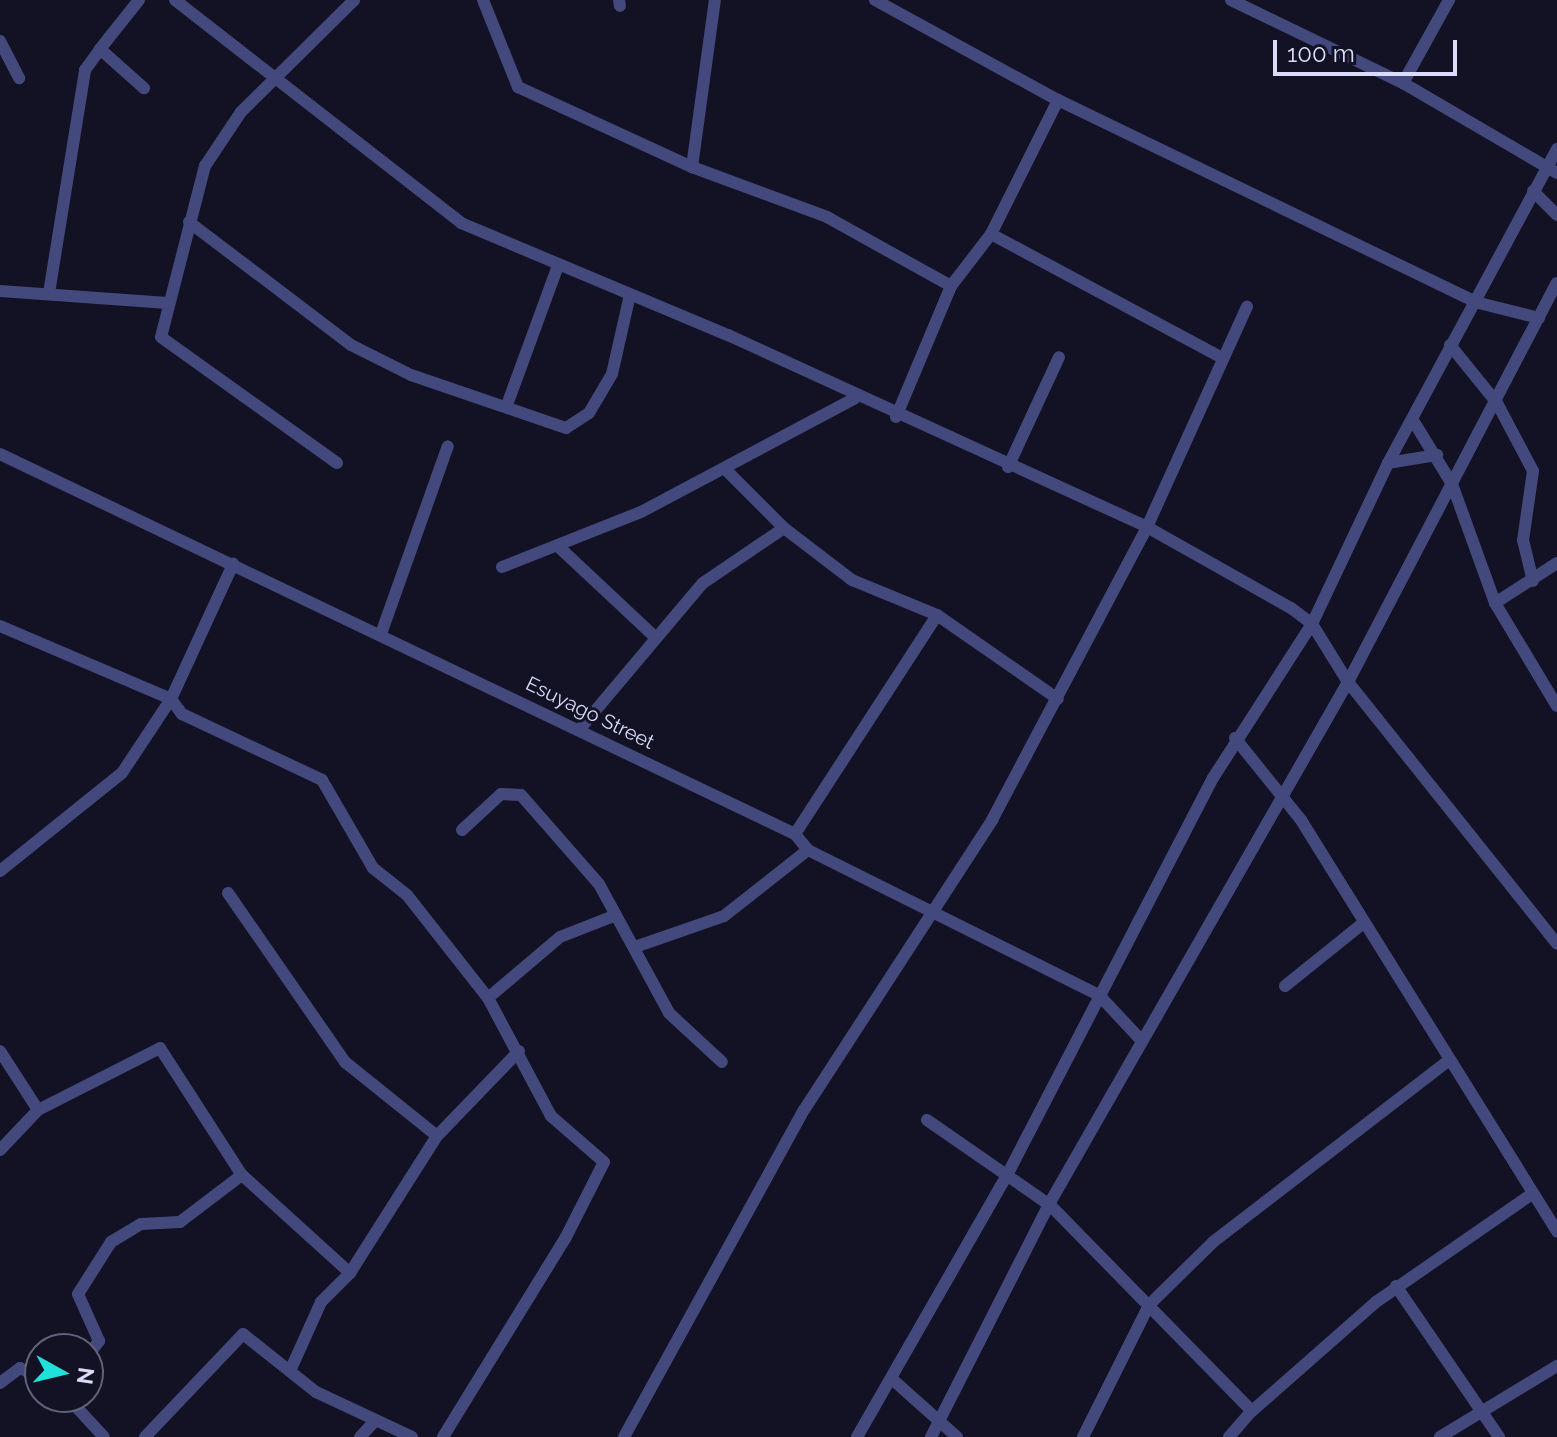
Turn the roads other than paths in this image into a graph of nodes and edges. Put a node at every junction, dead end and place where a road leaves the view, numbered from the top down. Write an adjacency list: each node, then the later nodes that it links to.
1 (139, 0): 11 (street)
2 (175, 0): 13 (street)
3 (354, 0): 13 (street)
4 (483, 0): 18 (street)
5 (715, 0): 18 (street)
6 (875, 0): 16 (street)
7 (1231, 0): 9 (street)
8 (1449, 0): 14 (street)
9 (1257, 5): 14 (street)
10 (0, 41): 12 (street)
11 (100, 49): 15 (street); 28 (street)
12 (19, 78)
13 (279, 80): 22 (street); 24 (street)
14 (1403, 83): 19 (street)
15 (144, 88)
16 (1058, 100): 23 (street); 30 (street)
17 (1557, 149): 19 (street)
18 (692, 167): 26 (street)
19 (1552, 171): 20 (street)
20 (1533, 191): 21 (street); 30 (street)
21 (1557, 215)
22 (189, 222): 31 (street); 39 (street)
23 (991, 234): 26 (street); 36 (street)
24 (557, 268): 29 (street); 39 (street)
25 (1557, 283): 33 (street)
26 (951, 286): 40 (street)
27 (0, 291): 28 (street)
28 (49, 293): 31 (street)
29 (630, 295): 37 (street); 39 (street)
30 (1475, 302): 33 (street); 34 (street)
31 (168, 303): 45 (street)
32 (1247, 307): 36 (street)
33 (1539, 318): 38 (street)
34 (1450, 345): 38 (street); 41 (street)
35 (1059, 357): 47 (street)
36 (1222, 358): 50 (street)
37 (855, 398): 40 (street); 48 (street)
38 (1497, 403): 49 (street); 56 (street)
39 (507, 405)
40 (896, 417): 47 (street)
41 (1414, 422): 44 (street); 46 (street)
42 (448, 446): 61 (street)
43 (0, 454): 54 (street, Esuyago Street)
44 (1437, 455): 46 (street); 49 (street)
45 (337, 463)
46 (1388, 463): 59 (street)
47 (1008, 467): 50 (street)
48 (727, 471): 51 (street); 52 (street)
49 (1452, 484): 57 (street); 63 (street)
50 (1147, 527): 59 (street); 65 (street)
51 (784, 528): 58 (street); 62 (street)
52 (561, 549): 55 (street); 62 (street)
53 (1557, 563): 56 (street)
54 (233, 564): 61 (street, Esuyago Street); 64 (street)
55 (502, 567)
56 (1533, 581): 57 (street)
57 (1495, 603): 66 (street)
58 (937, 615): 65 (street); 71 (street)
59 (1312, 624): 63 (street); 68 (street)
60 (0, 626): 64 (street)
61 (382, 631): 67 (street, Esuyago Street)
62 (656, 638): 67 (street)
63 (1348, 682): 69 (street); 78 (street)
64 (171, 699): 73 (street); 82 (street)
65 (1058, 699): 75 (street)
66 (1557, 706)
67 (579, 730): 71 (street, Esuyago Street)
68 (1235, 738): 69 (street); 81 (street)
69 (1284, 797): 77 (street); 83 (street)
70 (462, 830): 76 (street)
71 (795, 834): 72 (street, Esuyago Street)
72 (808, 850): 75 (street, Esuyago Street); 79 (street)
73 (0, 871)
74 (228, 893): 90 (street)
75 (939, 910): 81 (street, Esuyago Street); 116 (street)
76 (616, 915): 79 (street); 82 (street)
77 (1361, 925): 80 (street); 87 (street)
78 (1557, 944)
79 (635, 947): 86 (street)
80 (1285, 986)
81 (1099, 995): 83 (street, Esuyago Street); 93 (street)
82 (488, 998): 85 (street)
83 (1140, 1039): 95 (street)
84 (0, 1051): 88 (street)
85 (519, 1051): 90 (street); 115 (street)
86 (722, 1062)
87 (1447, 1062): 94 (street); 99 (street)
88 (38, 1110): 91 (street); 92 (street)
89 (927, 1120): 93 (street)
90 (437, 1136): 97 (street)
91 (0, 1150)
92 (242, 1175): 97 (street); 100 (street)
93 (1005, 1179): 95 (street); 104 (street)
94 (1532, 1194): 96 (street); 98 (street)
95 (1048, 1206): 99 (street); 110 (street)
96 (1557, 1232)
97 (350, 1273): 103 (street)
98 (1396, 1286): 106 (street); 107 (street)
99 (1149, 1305): 107 (street); 120 (street)
100 (95, 1333)
101 (1557, 1366): 106 (street)
102 (24, 1370): 105 (street)
103 (290, 1371): 109 (street); 112 (street)
104 (892, 1379): 110 (street); 117 (street)
105 (0, 1383)
106 (1484, 1409): 122 (street); 123 (street)
107 (1252, 1411): 121 (street)
108 (82, 1413): 111 (street)
109 (373, 1423): 113 (street); 114 (street)
110 (939, 1423): 118 (street); 119 (street)
111 (104, 1437)
112 (145, 1437)
113 (360, 1437)
114 (412, 1437)
115 (443, 1437)
116 (624, 1437)
117 (857, 1437)
118 (931, 1437)
119 (957, 1437)
120 (1083, 1437)
121 (1229, 1437)
122 (1440, 1437)
123 (1499, 1437)

